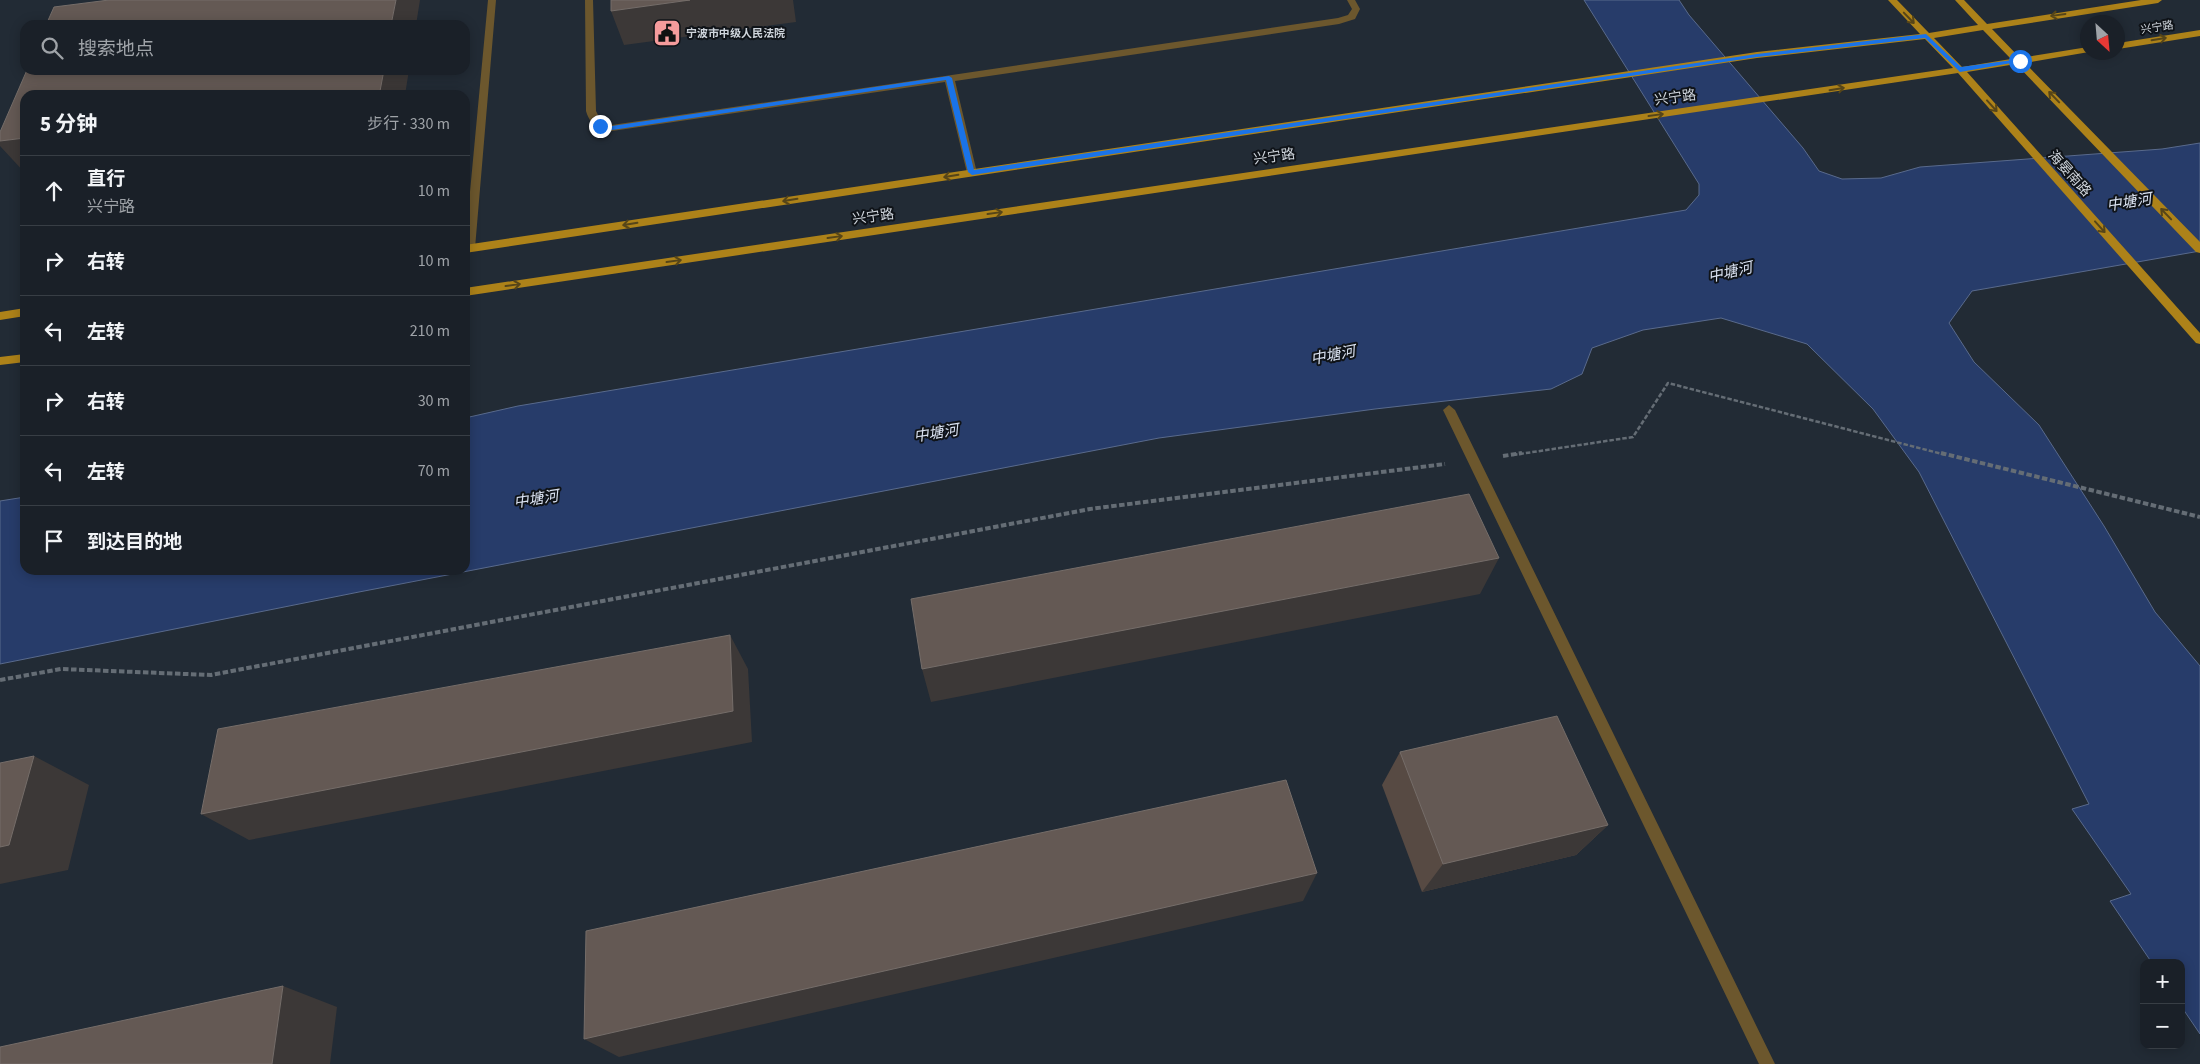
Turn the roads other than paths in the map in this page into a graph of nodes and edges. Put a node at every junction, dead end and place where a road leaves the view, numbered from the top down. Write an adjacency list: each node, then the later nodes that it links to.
1 (492, 0): 16 (lane)
2 (589, 0): 14 (lane)
3 (1351, 0): 14 (lane)
4 (1892, 0): 9 (main road, one-way to 9)
5 (1959, 0): 7 (main road)
6 (2158, 0): 7 (main road, one-way to 7)
7 (1985, 25): 9 (main road); 12 (main road)
8 (2200, 33): 10 (main road, 兴宁路, one-way to 8)
9 (1926, 36): 13 (main road, 海晏南路); 15 (main road)
10 (2125, 45)
11 (2080, 51): 12 (main road, 兴宁路)
12 (2020, 61): 13 (main road, 兴宁路); 18 (main road, one-way to 12)
13 (1960, 70): 19 (main road, 兴宁路, one-way to 13); 22 (main road, 海晏南路, one-way to 22)
14 (949, 78): 15 (lane)
15 (972, 172): 17 (main road, one-way to 17)
16 (470, 228)
17 (470, 249)
18 (2200, 249)
19 (470, 291)
20 (20, 313): 21 (main road)
21 (0, 316)
22 (2200, 340)
23 (20, 359): 24 (main road)
24 (0, 361)
25 (1449, 410): 26 (lane)
26 (1767, 1064)

